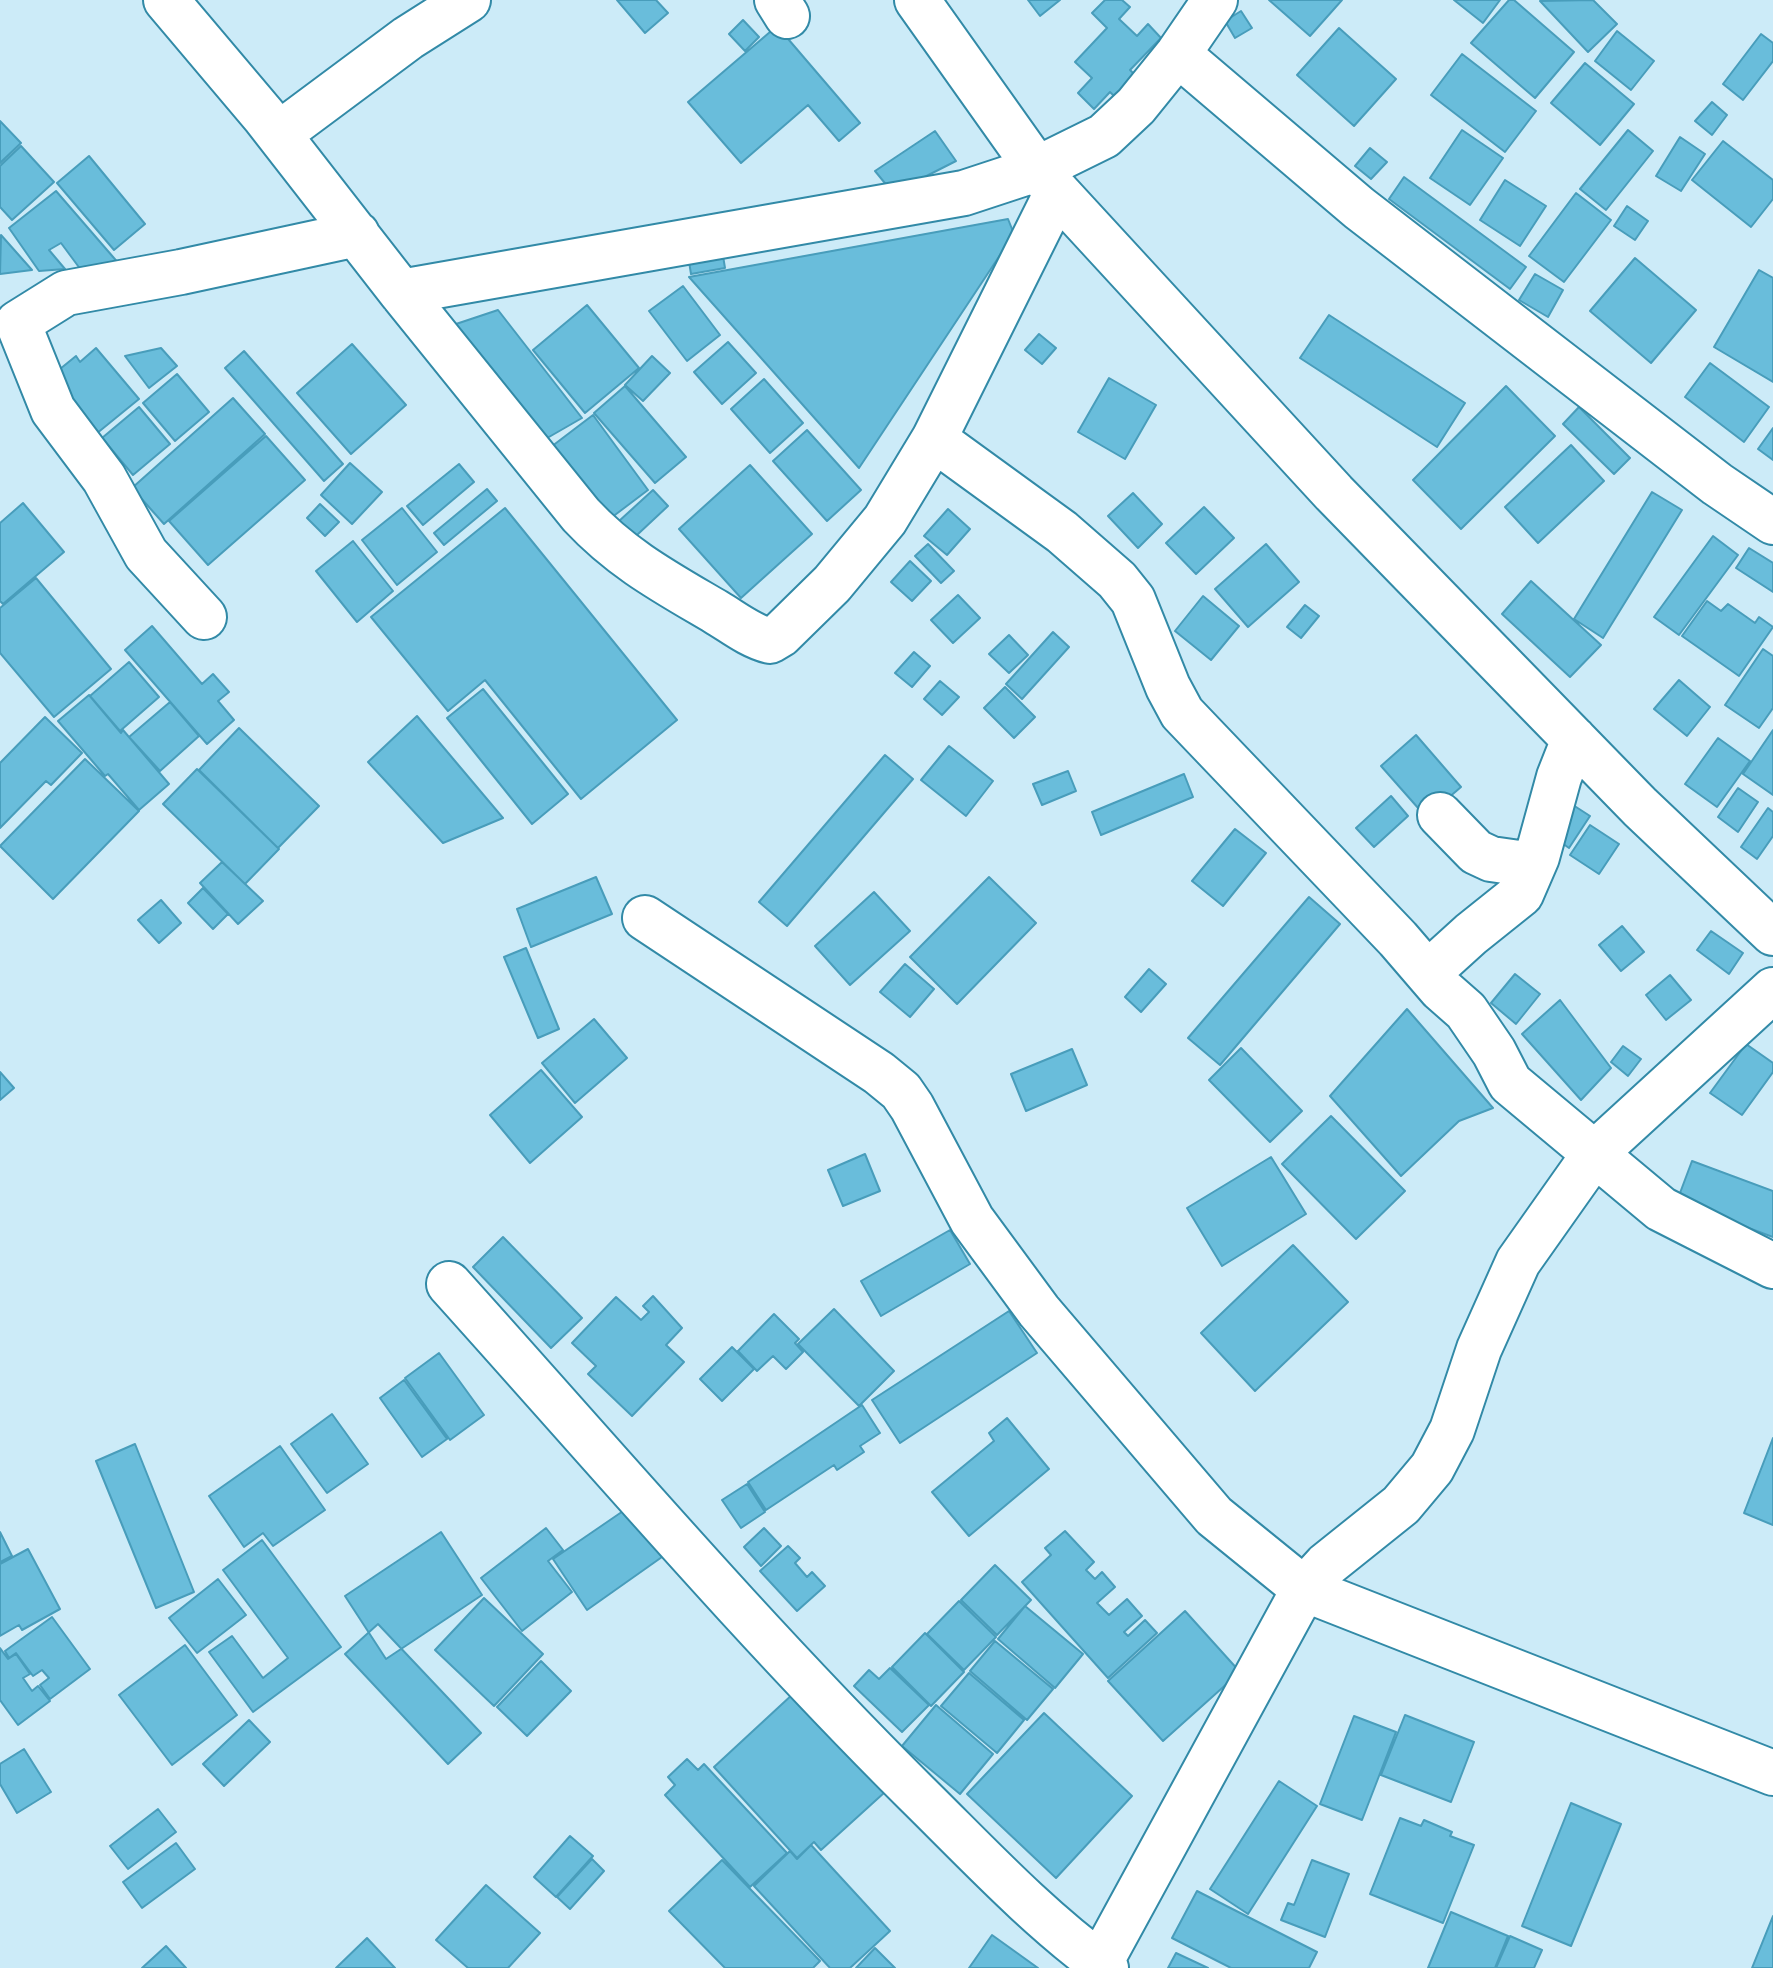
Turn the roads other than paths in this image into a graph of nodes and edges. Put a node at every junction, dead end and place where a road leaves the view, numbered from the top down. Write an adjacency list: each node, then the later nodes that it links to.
1 (166, 0): 6 (street)
2 (468, 0): 6 (street)
3 (917, 0): 7 (street)
4 (1215, 0): 5 (street)
5 (1178, 54): 7 (street); 11 (street)
6 (279, 134): 8 (street)
7 (1047, 181): 9 (street); 10 (street); 13 (street)
8 (357, 234): 9 (street); 12 (street)
9 (401, 292): 10 (street)
10 (934, 439): 18 (street)
11 (1773, 522)
12 (204, 617)
13 (1574, 739): 15 (street); 17 (street)
14 (1440, 815): 15 (street)
15 (1533, 865): 18 (street)
16 (645, 918): 23 (street)
17 (1773, 933)
18 (1428, 973): 20 (street)
19 (1773, 990): 20 (street)
20 (1595, 1153): 21 (street); 23 (street)
21 (1773, 1266)
22 (449, 1284): 25 (street)
23 (1304, 1589): 24 (street); 25 (street)
24 (1773, 1773)
25 (1103, 1966)

